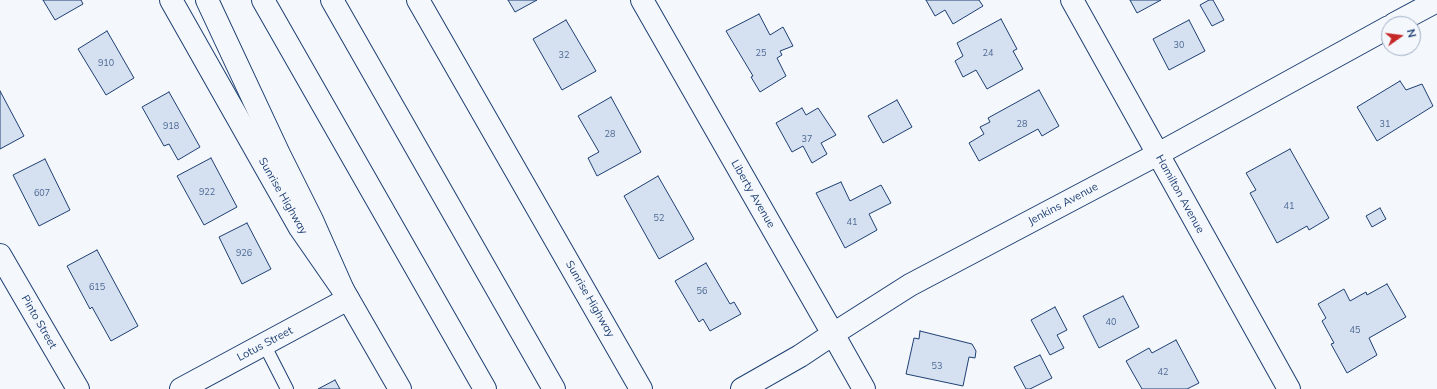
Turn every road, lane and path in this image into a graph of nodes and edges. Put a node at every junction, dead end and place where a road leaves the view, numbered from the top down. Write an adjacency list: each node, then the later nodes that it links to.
1 (171, 0): 13 (main road, Sunrise Highway)
2 (207, 0): 13 (main road)
3 (263, 0): 20 (main road)
4 (332, 0): 21 (main road)
5 (418, 0): 22 (main road, Sunrise Highway)
6 (642, 0): 14 (main road, Liberty Avenue)
7 (1072, 0): 11 (main road, Hamilton Avenue)
8 (1437, 0): 9 (main road)
9 (1408, 16)
10 (1381, 31): 11 (main road, Jenkins Avenue)
11 (1158, 154): 14 (main road, Jenkins Avenue); 25 (main road, Hamilton Avenue)
12 (0, 255): 16 (main road, Pinto Street)
13 (346, 295): 15 (main road, Lotus Street); 19 (main road, Sunrise Highway)
14 (833, 334): 23 (main road, Jenkins Avenue); 24 (main road, Liberty Avenue)
15 (264, 344): 17 (main road, Lotus Street); 18 (lane)
16 (78, 389)
17 (182, 389)
18 (287, 389)
19 (400, 389)
20 (485, 389)
21 (554, 389)
22 (641, 389)
23 (742, 389)
24 (864, 389)
25 (1289, 389)

